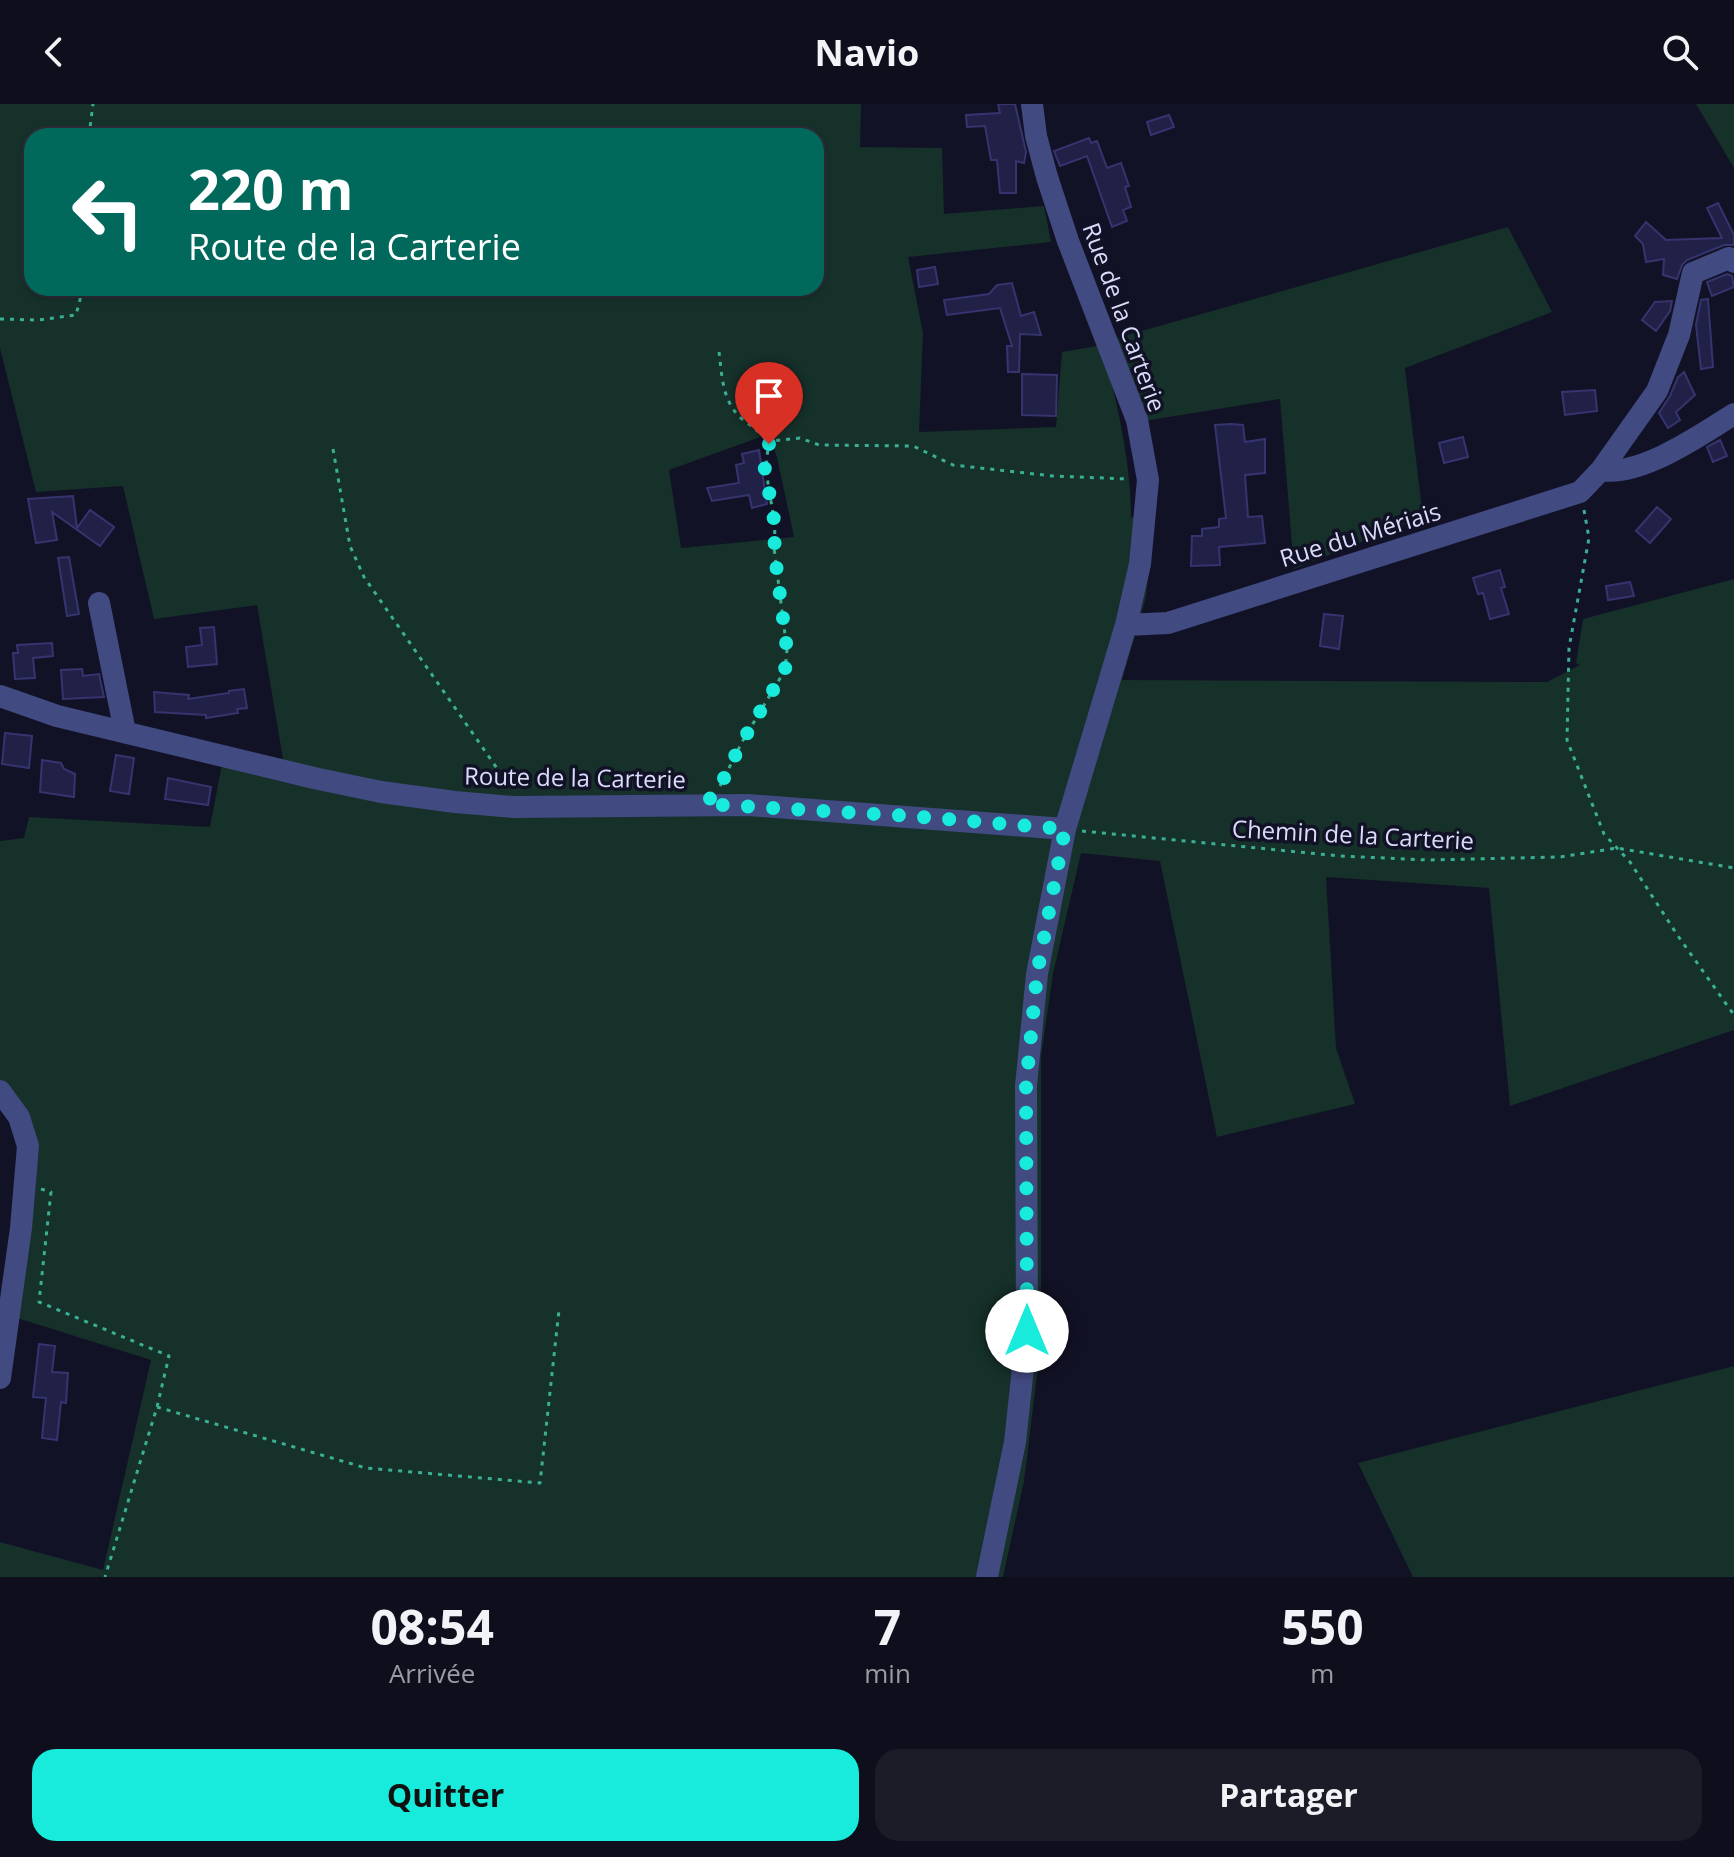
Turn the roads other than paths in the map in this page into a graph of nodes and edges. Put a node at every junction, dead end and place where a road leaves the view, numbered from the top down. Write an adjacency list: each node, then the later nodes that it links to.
1 (1032, 104): 6 (street, Rue de la Carterie)
2 (1732, 259): 4 (street, Rue du Mériais)
3 (1734, 414): 4 (street)
4 (1601, 470): 6 (street, Rue du Mériais)
5 (99, 603): 8 (street)
6 (1126, 625): 9 (street, Rue de la Carterie)
7 (0, 696): 8 (street, Route de la Carterie)
8 (125, 732): 9 (street, Route de la Carterie)
9 (1065, 829): 12 (street, Rue de la Carterie)
10 (0, 1091): 11 (street)
11 (0, 1378)
12 (987, 1577)

